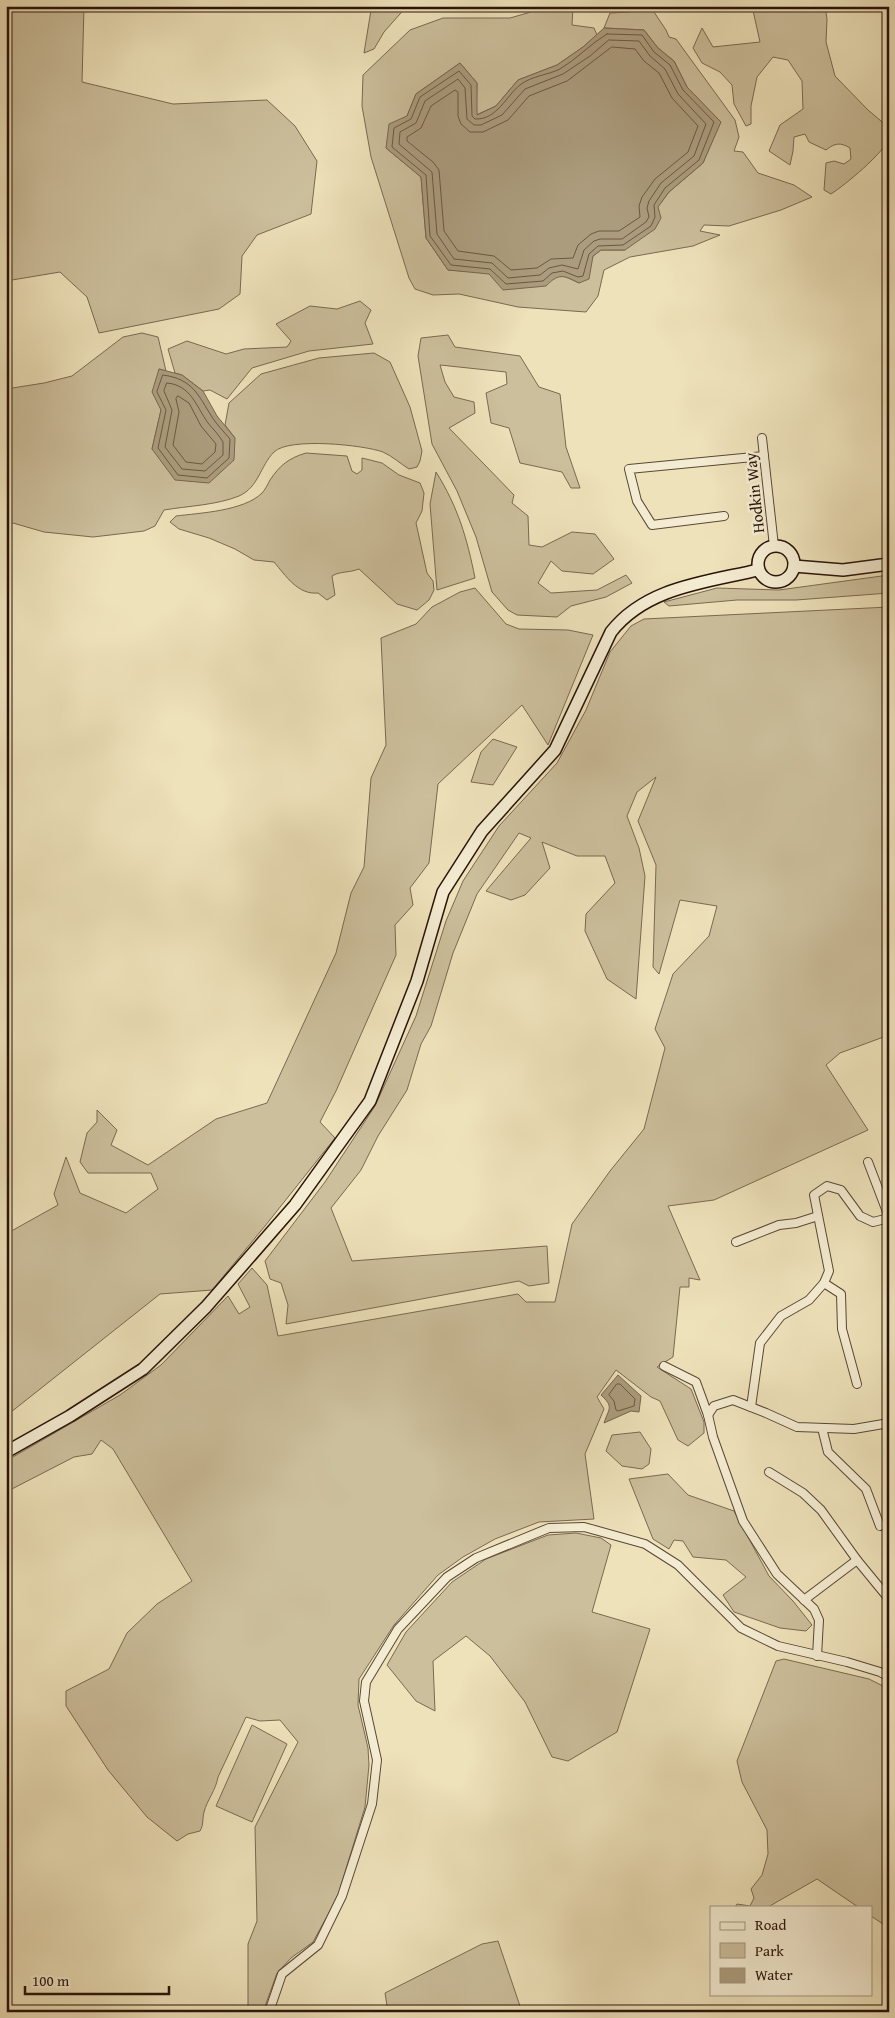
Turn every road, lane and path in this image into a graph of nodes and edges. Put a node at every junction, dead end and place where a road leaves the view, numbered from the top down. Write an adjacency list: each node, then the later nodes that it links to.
1 (762, 438): 2 (street, Hodkin Way)
2 (764, 456): 3 (street); 4 (street, Hodkin Way)
3 (724, 516)
4 (774, 546): 6 (street); 7 (street)
5 (889, 564): 6 (street)
6 (794, 566): 7 (street)
7 (758, 570): 19 (street)
8 (868, 1162): 10 (street)
9 (818, 1216): 10 (street); 11 (street); 12 (street)
10 (889, 1217)
11 (736, 1242)
12 (824, 1283): 14 (street); 15 (street)
13 (664, 1366): 16 (street)
14 (857, 1384)
15 (751, 1407): 16 (street); 18 (street)
16 (708, 1415): 24 (street)
17 (889, 1423): 18 (street)
18 (822, 1428): 21 (street)
19 (6, 1452)
20 (769, 1472): 22 (street)
21 (880, 1526)
22 (857, 1560): 23 (street); 24 (street)
23 (889, 1599)
24 (804, 1600): 25 (street)
25 (818, 1656): 26 (street); 27 (street)
26 (889, 1677)
27 (269, 2012)

